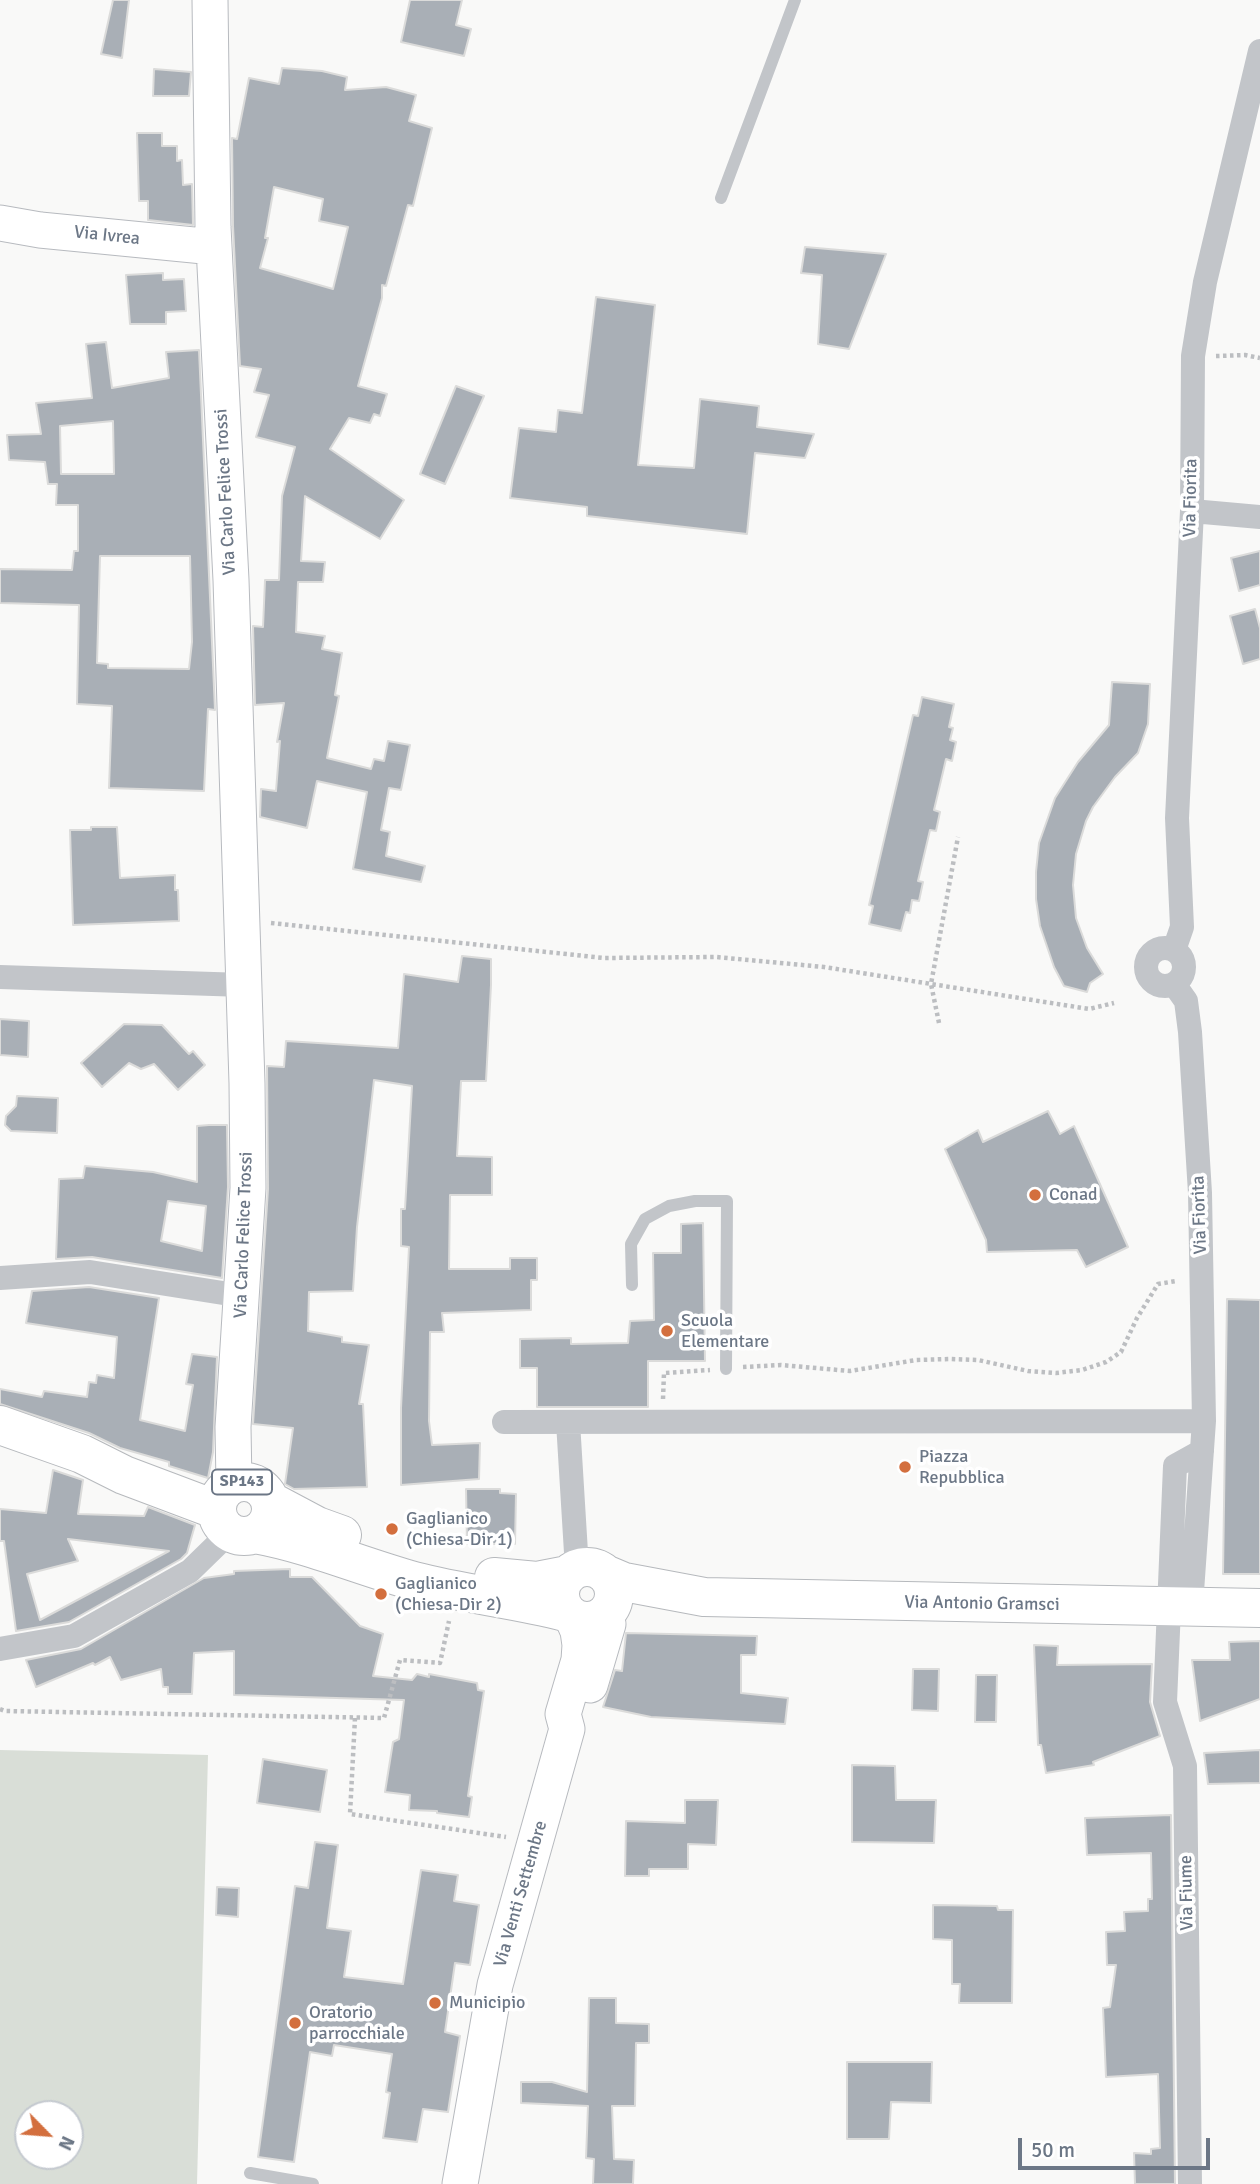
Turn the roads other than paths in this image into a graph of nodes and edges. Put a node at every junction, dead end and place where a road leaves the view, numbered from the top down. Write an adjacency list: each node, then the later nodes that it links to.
1 (210, 0): 6 (street, Via Carlo Felice Trossi)
2 (795, 0): 4 (lane)
3 (1260, 51): 7 (street, Via Fiorita)
4 (721, 198)
5 (0, 223): 6 (street, Via Ivrea)
6 (214, 247): 10 (street, Via Carlo Felice Trossi)
7 (1192, 511): 8 (street); 15 (street, Via Fiorita)
8 (1260, 517)
9 (0, 977): 10 (street)
10 (244, 985): 13 (street, Via Carlo Felice Trossi)
11 (0, 1278): 13 (street)
12 (632, 1285): 14 (lane)
13 (242, 1296): 19 (street, Via Carlo Felice Trossi)
14 (726, 1369)
15 (1204, 1421): 17 (street); 22 (street, Via Fiorita)
16 (504, 1422): 17 (street)
17 (568, 1422): 20 (street)
18 (0, 1424): 19 (main road, SP143)
19 (239, 1508): 20 (main road, Via Antonio Gramsci / SP143); 24 (main road, Via Antonio Gramsci / SP143); 25 (street)
20 (583, 1572): 21 (main road, Via Antonio Gramsci / SP143); 24 (main road)
21 (704, 1597): 22 (main road, Via Antonio Gramsci); 24 (main road, Via Antonio Gramsci / SP143)
22 (1179, 1606): 23 (main road, Via Antonio Gramsci); 29 (street, Via Fiume)
23 (1260, 1608)
24 (588, 1614): 28 (street, Via Venti Settembre)
25 (0, 1649)
26 (250, 2172): 27 (lane)
27 (313, 2184)
28 (460, 2184)
29 (1190, 2184)

